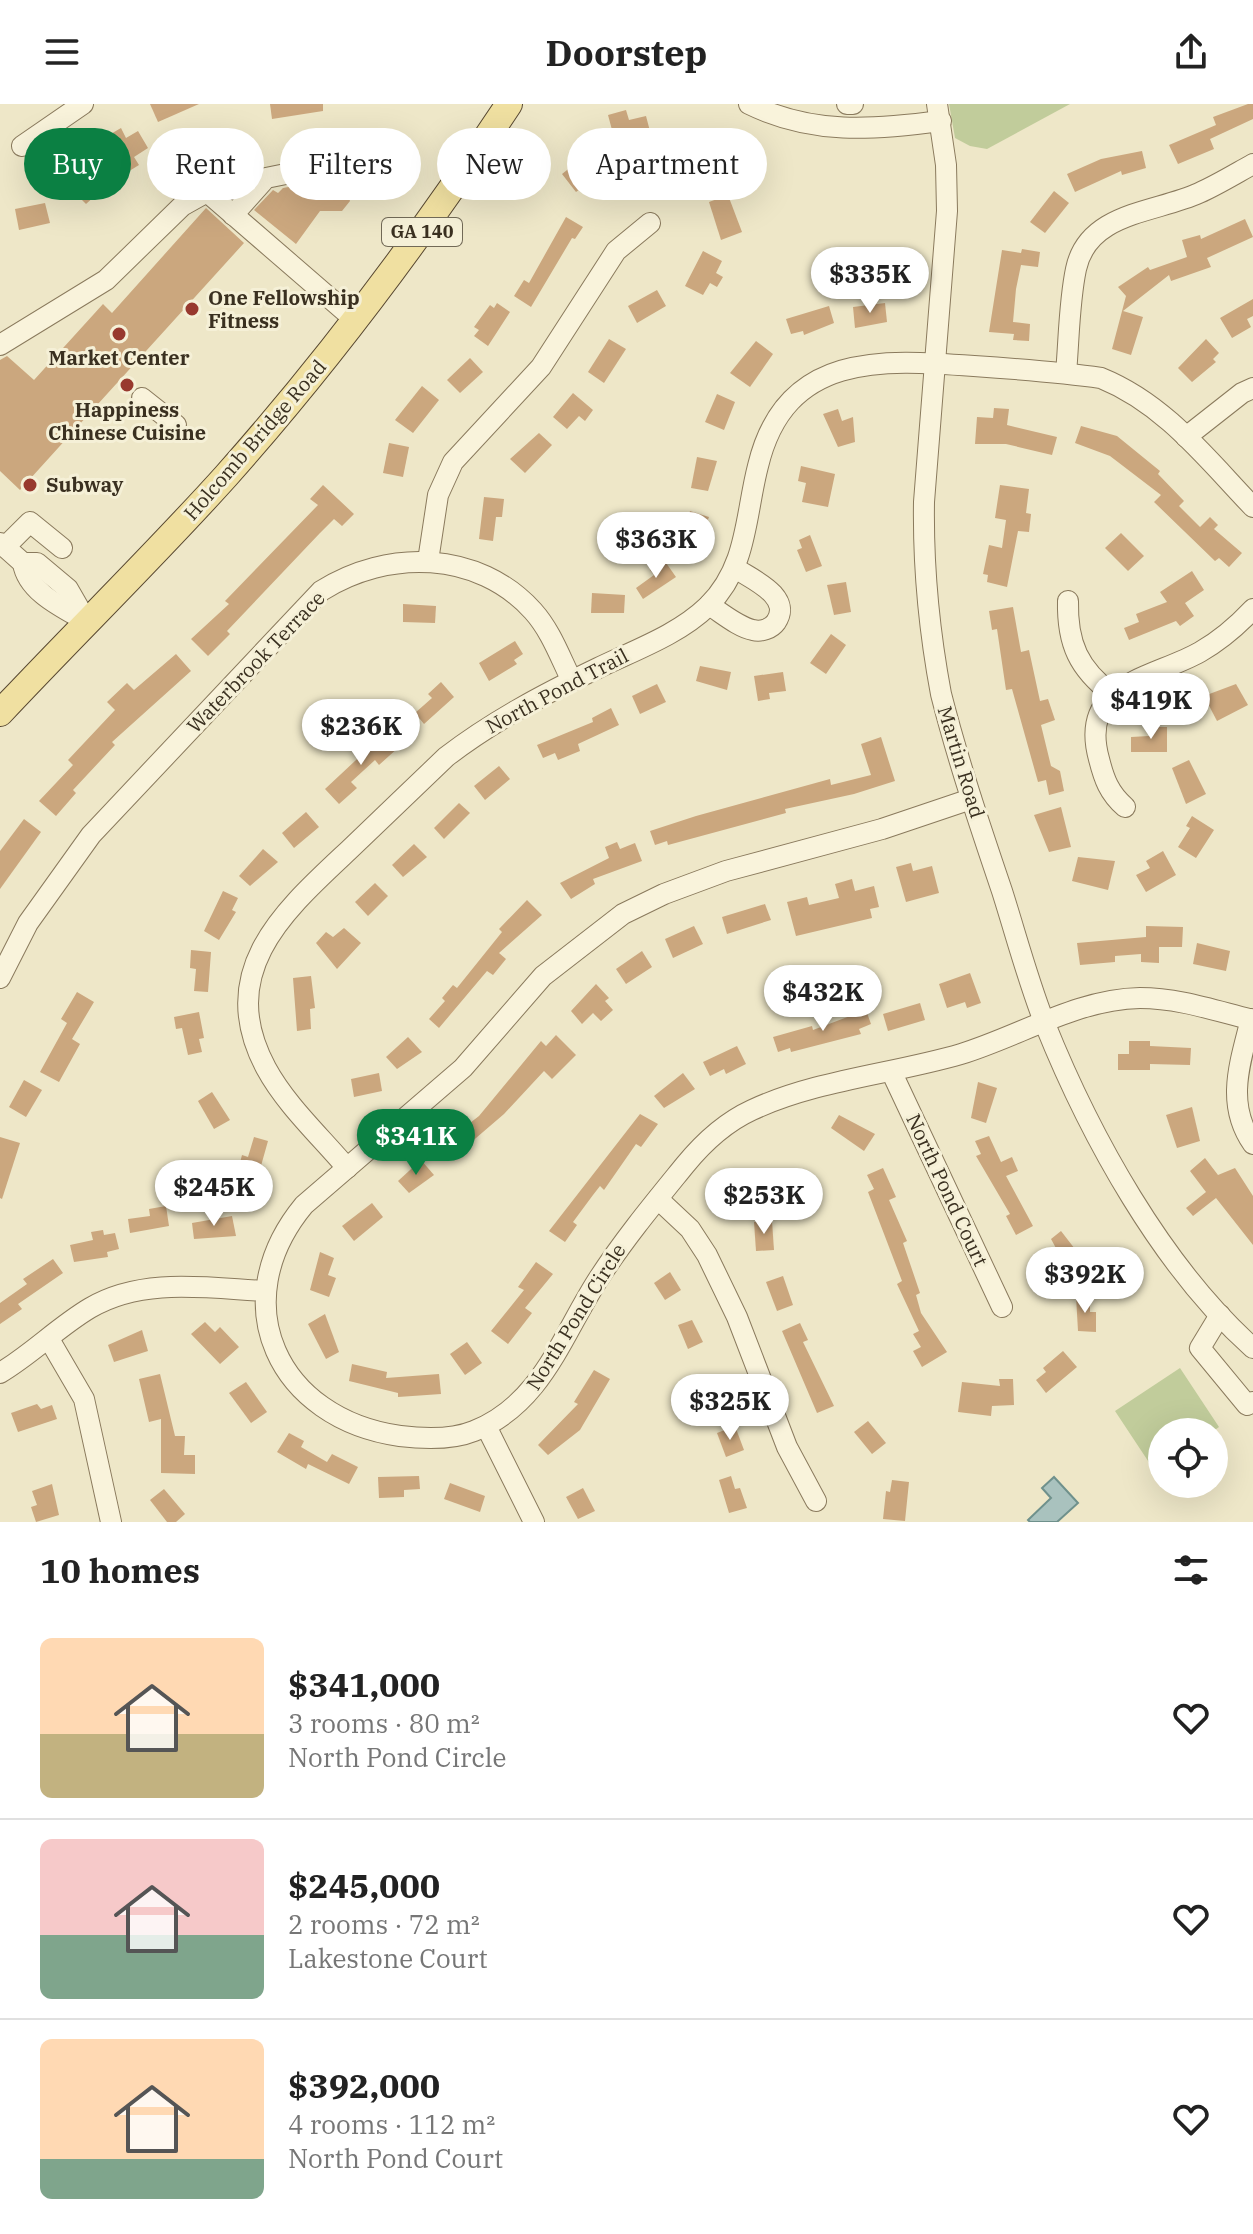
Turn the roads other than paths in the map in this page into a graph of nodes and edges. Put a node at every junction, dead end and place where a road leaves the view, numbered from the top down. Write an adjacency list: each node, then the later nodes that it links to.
1 (83, 104): 5 (street)
2 (509, 104): 10 (main road, Holcomb Bridge Road / GA 140)
3 (749, 104): 4 (street)
4 (939, 112): 12 (street, Martin Road)
5 (22, 146)
6 (1253, 164): 13 (street)
7 (280, 175): 8 (street)
8 (233, 215): 10 (street); 11 (street)
9 (650, 223): 21 (street)
10 (355, 320): 26 (main road, Holcomb Bridge Road / GA 140)
11 (0, 345)
12 (935, 363): 13 (street, North Pond Trail); 22 (street, North Pond Trail); 30 (street, Martin Road)
13 (1066, 373): 17 (street, North Pond Trail)
14 (1253, 388): 17 (street)
15 (142, 398): 16 (street)
16 (176, 425)
17 (1186, 437): 18 (street, North Pond Trail)
18 (1253, 507)
19 (3, 545): 20 (street); 26 (street)
20 (62, 548)
21 (428, 561): 27 (street, Waterbrook Terrace); 32 (street, Waterbrook Terrace)
22 (735, 568): 24 (street, North Pond Trail); 24 (street)
23 (1068, 601): 28 (street)
24 (709, 605): 27 (street, North Pond Trail)
25 (1253, 609): 28 (street)
26 (87, 622): 29 (main road, Holcomb Bridge Road / GA 140)
27 (572, 681): 37 (street, North Pond Trail)
28 (1112, 694): 31 (street)
29 (0, 713)
30 (971, 799): 34 (street, Martin Road); 37 (street, North Pond Circle)
31 (1125, 807)
32 (0, 978)
33 (1252, 1019): 34 (street, North Pond Circle); 36 (street)
34 (1044, 1022): 35 (street, North Pond Circle); 41 (street, Martin Road)
35 (892, 1073): 38 (street, North Pond Circle); 40 (street, North Pond Court)
36 (1253, 1144)
37 (347, 1168): 39 (street, North Pond Circle)
38 (658, 1199): 46 (street, North Pond Circle); 47 (street)
39 (265, 1291): 42 (street); 46 (street, North Pond Circle)
40 (1002, 1307)
41 (1220, 1315): 43 (street, Martin Road); 45 (street)
42 (49, 1339): 44 (street); 48 (street)
43 (1253, 1348)
44 (0, 1373)
45 (1253, 1402)
46 (486, 1426): 49 (street)
47 (816, 1501)
48 (111, 1522)
49 (534, 1522)

